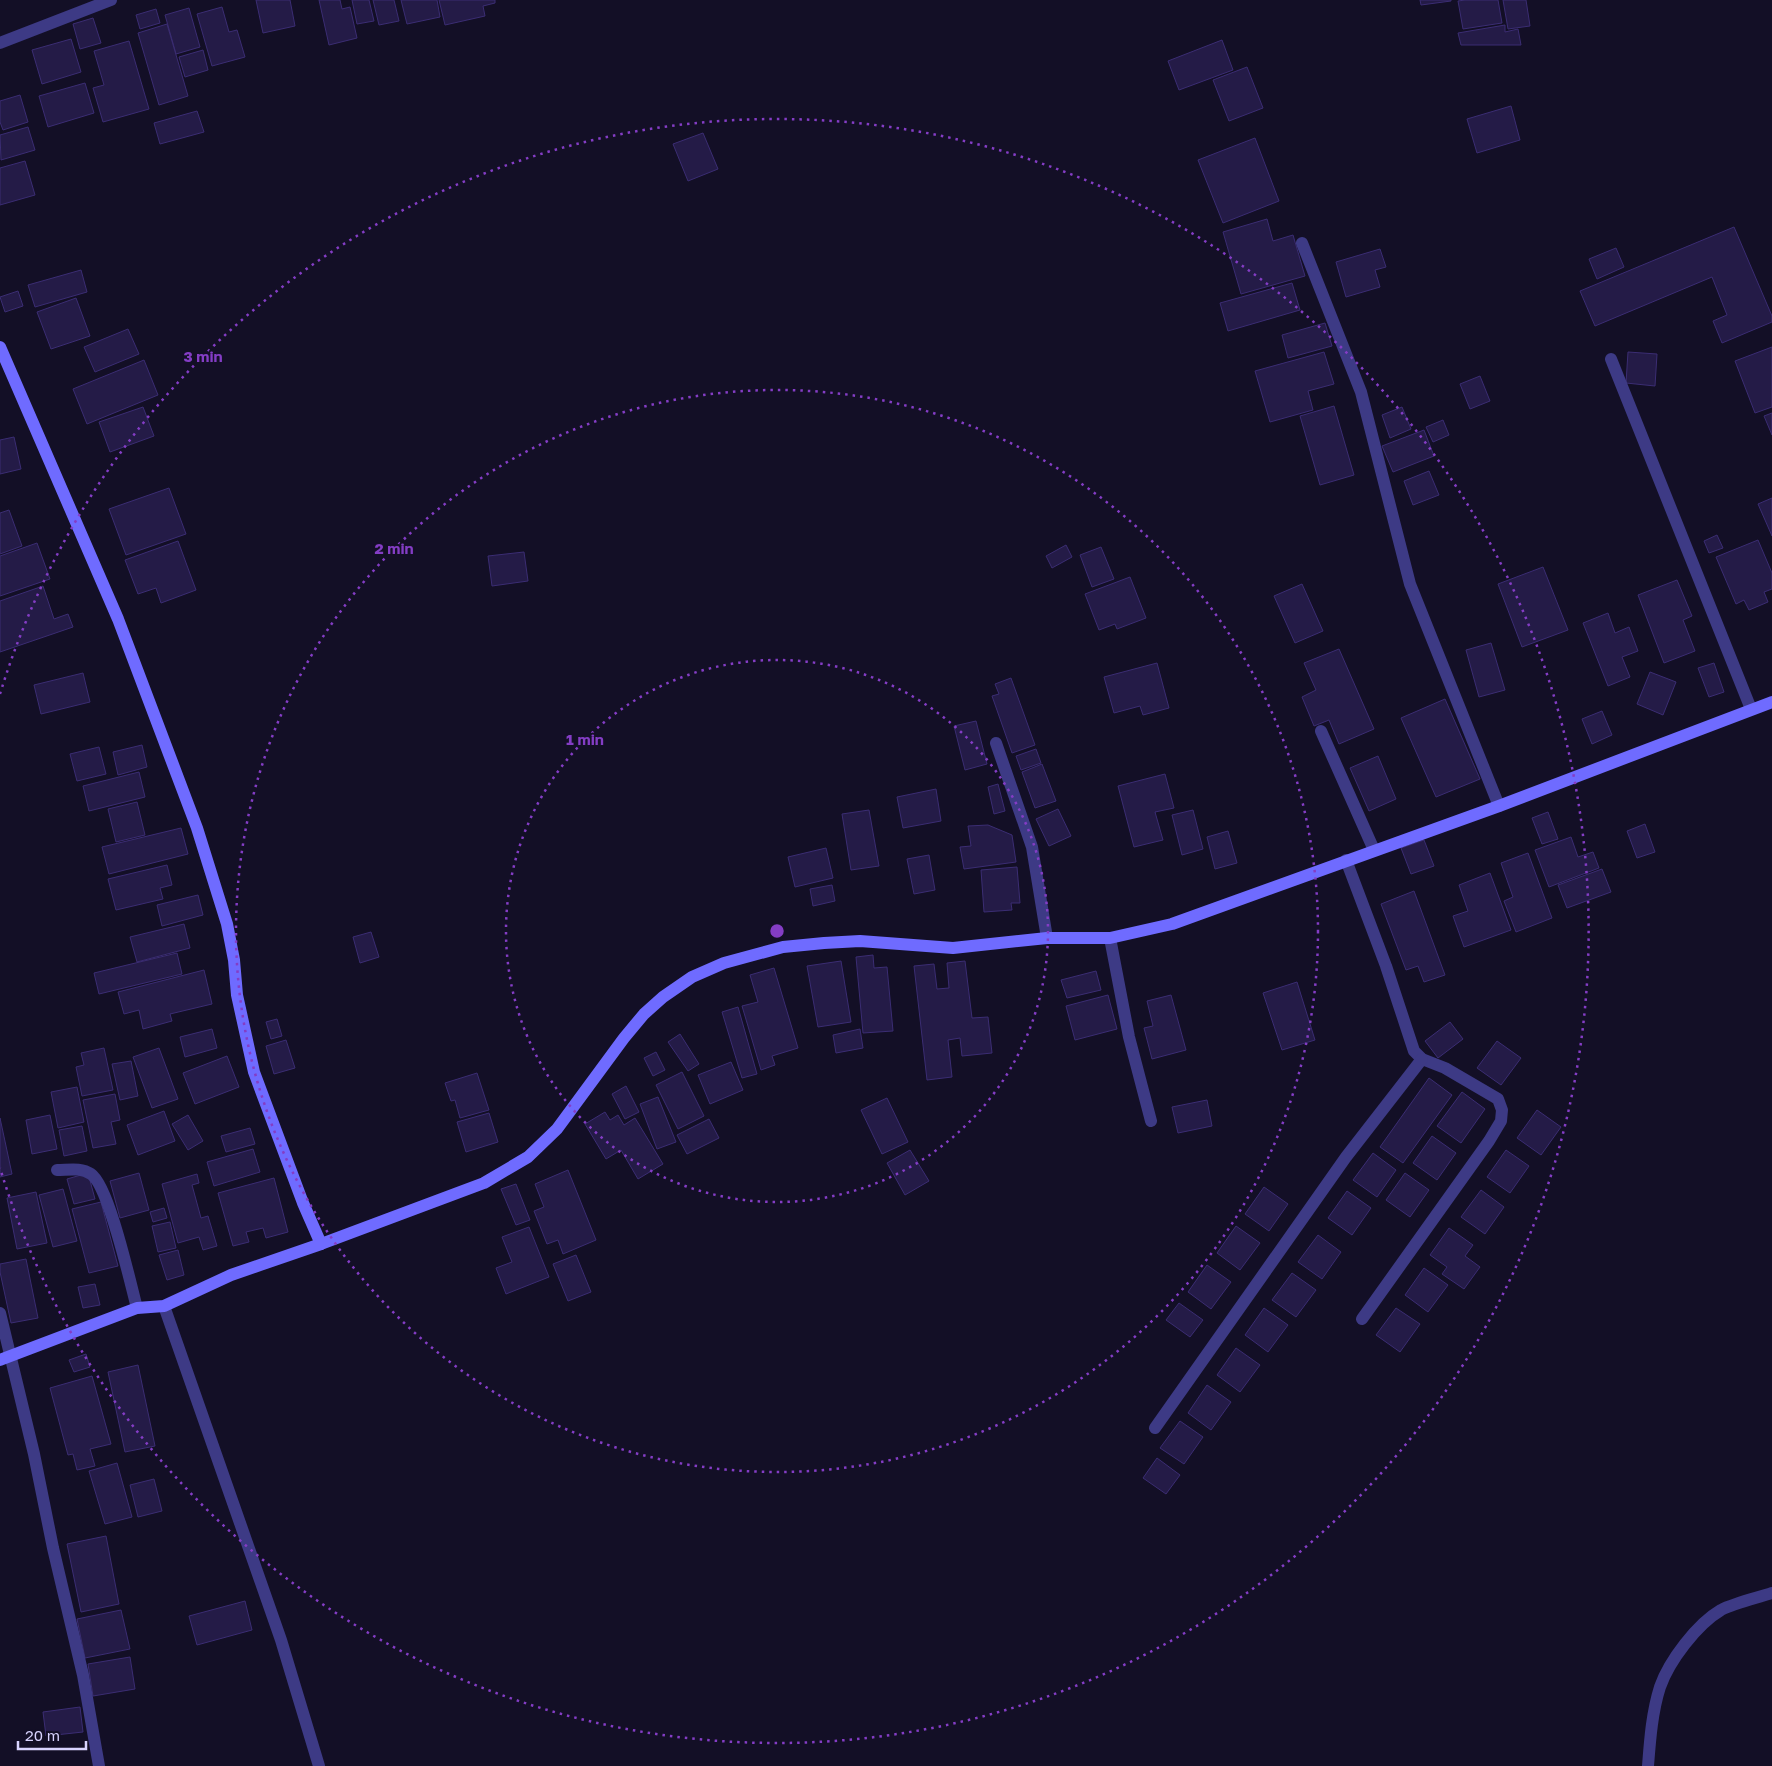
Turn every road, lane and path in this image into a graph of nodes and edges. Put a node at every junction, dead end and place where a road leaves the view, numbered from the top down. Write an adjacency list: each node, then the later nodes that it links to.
1 (111, 0): 2 (street)
2 (0, 43)
3 (1302, 243): 10 (street)
4 (0, 347): 18 (street)
5 (1612, 359): 7 (street)
6 (1772, 702): 7 (street)
7 (1751, 709): 10 (street)
8 (1321, 732): 11 (street)
9 (996, 742): 13 (street)
10 (1498, 806): 11 (street)
11 (1374, 850): 12 (street)
12 (1346, 860): 14 (street); 15 (street)
13 (1047, 938): 14 (street); 18 (street)
14 (1110, 938): 16 (street)
15 (1422, 1059): 22 (street); 24 (street)
16 (1151, 1121)
17 (57, 1170): 20 (street)
18 (321, 1244): 19 (street)
19 (164, 1306): 20 (street); 27 (street)
20 (137, 1308): 23 (street)
21 (0, 1312): 23 (street)
22 (1362, 1319)
23 (6, 1357): 26 (street)
24 (1155, 1428)
25 (1772, 1593): 28 (street)
26 (99, 1766)
27 (319, 1766)
28 (1648, 1766)

